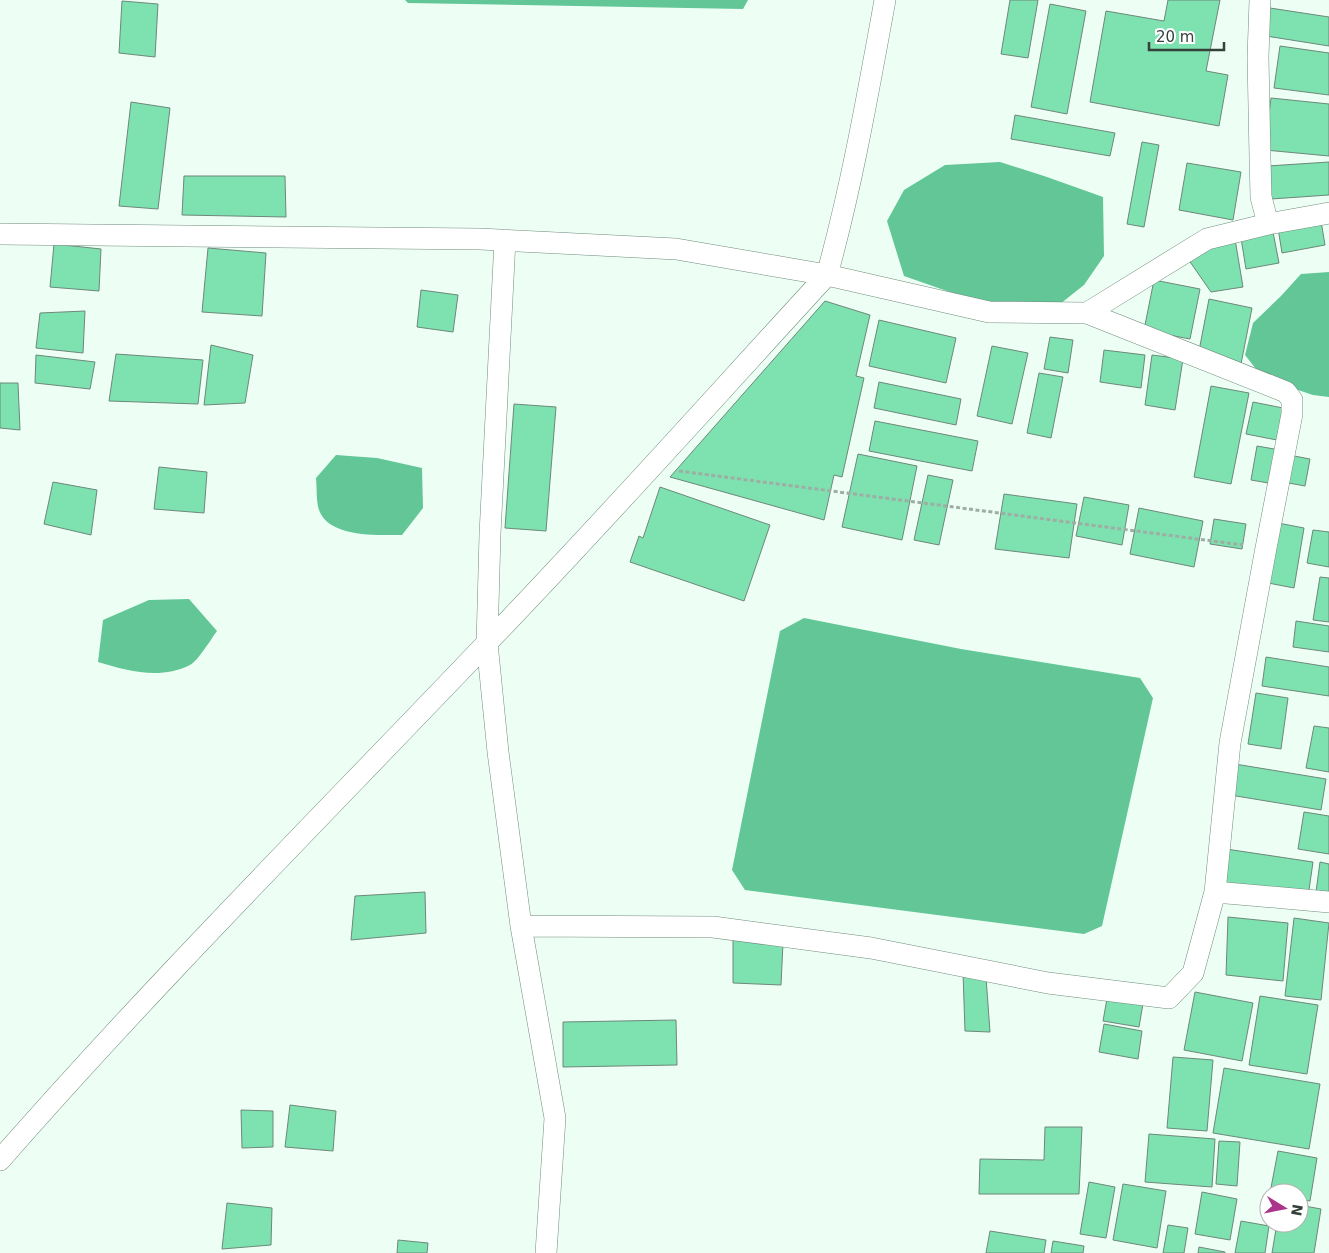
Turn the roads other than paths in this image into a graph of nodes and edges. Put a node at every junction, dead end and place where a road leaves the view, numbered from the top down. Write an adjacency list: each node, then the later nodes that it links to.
1 (885, 0): 7 (street)
2 (1260, 0): 4 (street)
3 (1329, 213): 4 (street)
4 (1268, 224): 8 (street)
5 (0, 234): 6 (street)
6 (505, 240): 7 (street); 9 (street)
7 (827, 275): 8 (street); 9 (street)
8 (1087, 313): 10 (street)
9 (487, 643): 12 (street); 13 (street)
10 (1215, 892): 11 (street); 12 (street)
11 (1329, 902)
12 (521, 926): 14 (street)
13 (0, 1160)
14 (546, 1253)

